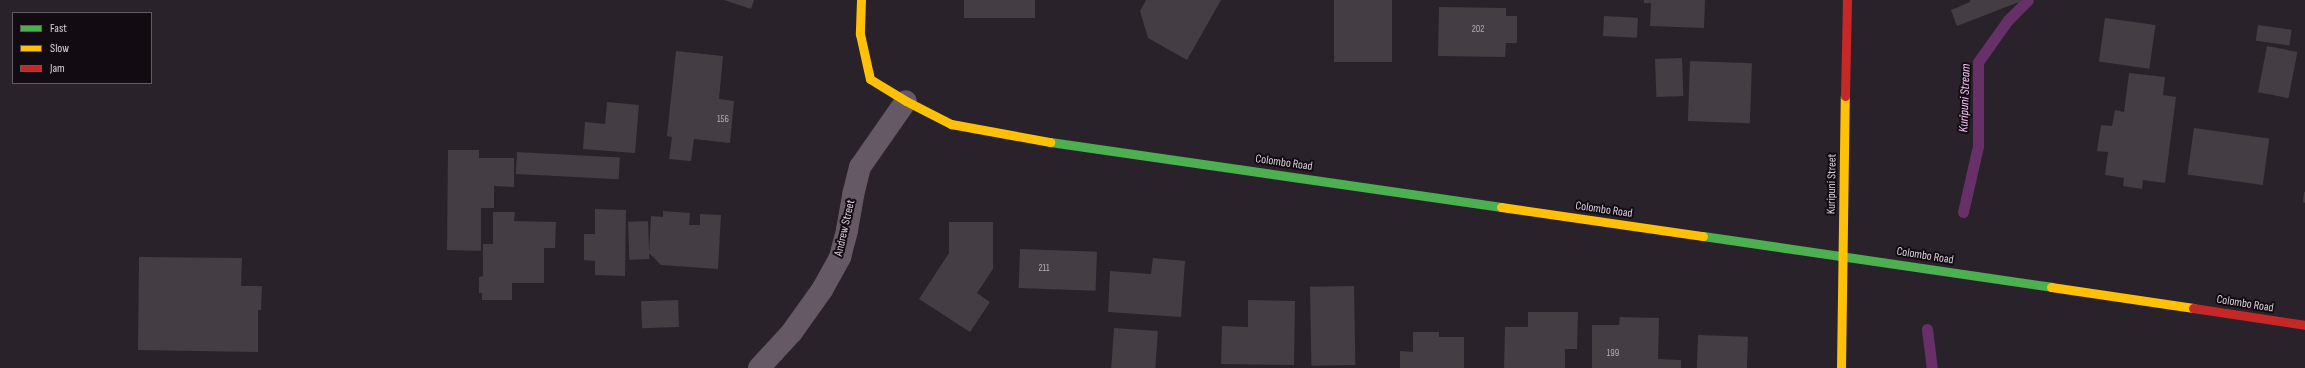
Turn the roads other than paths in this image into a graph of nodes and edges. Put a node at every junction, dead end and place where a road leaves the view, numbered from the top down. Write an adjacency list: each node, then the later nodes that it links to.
1 (861, 0): 3 (street, Colombo Road)
2 (1847, 0): 4 (street, Kuripuni Street)
3 (906, 101): 4 (street, Colombo Road); 6 (street, Andrew Street)
4 (1842, 256): 5 (street, Colombo Road); 7 (street, Kuripuni Street)
5 (2305, 325)
6 (759, 368)
7 (1841, 368)

